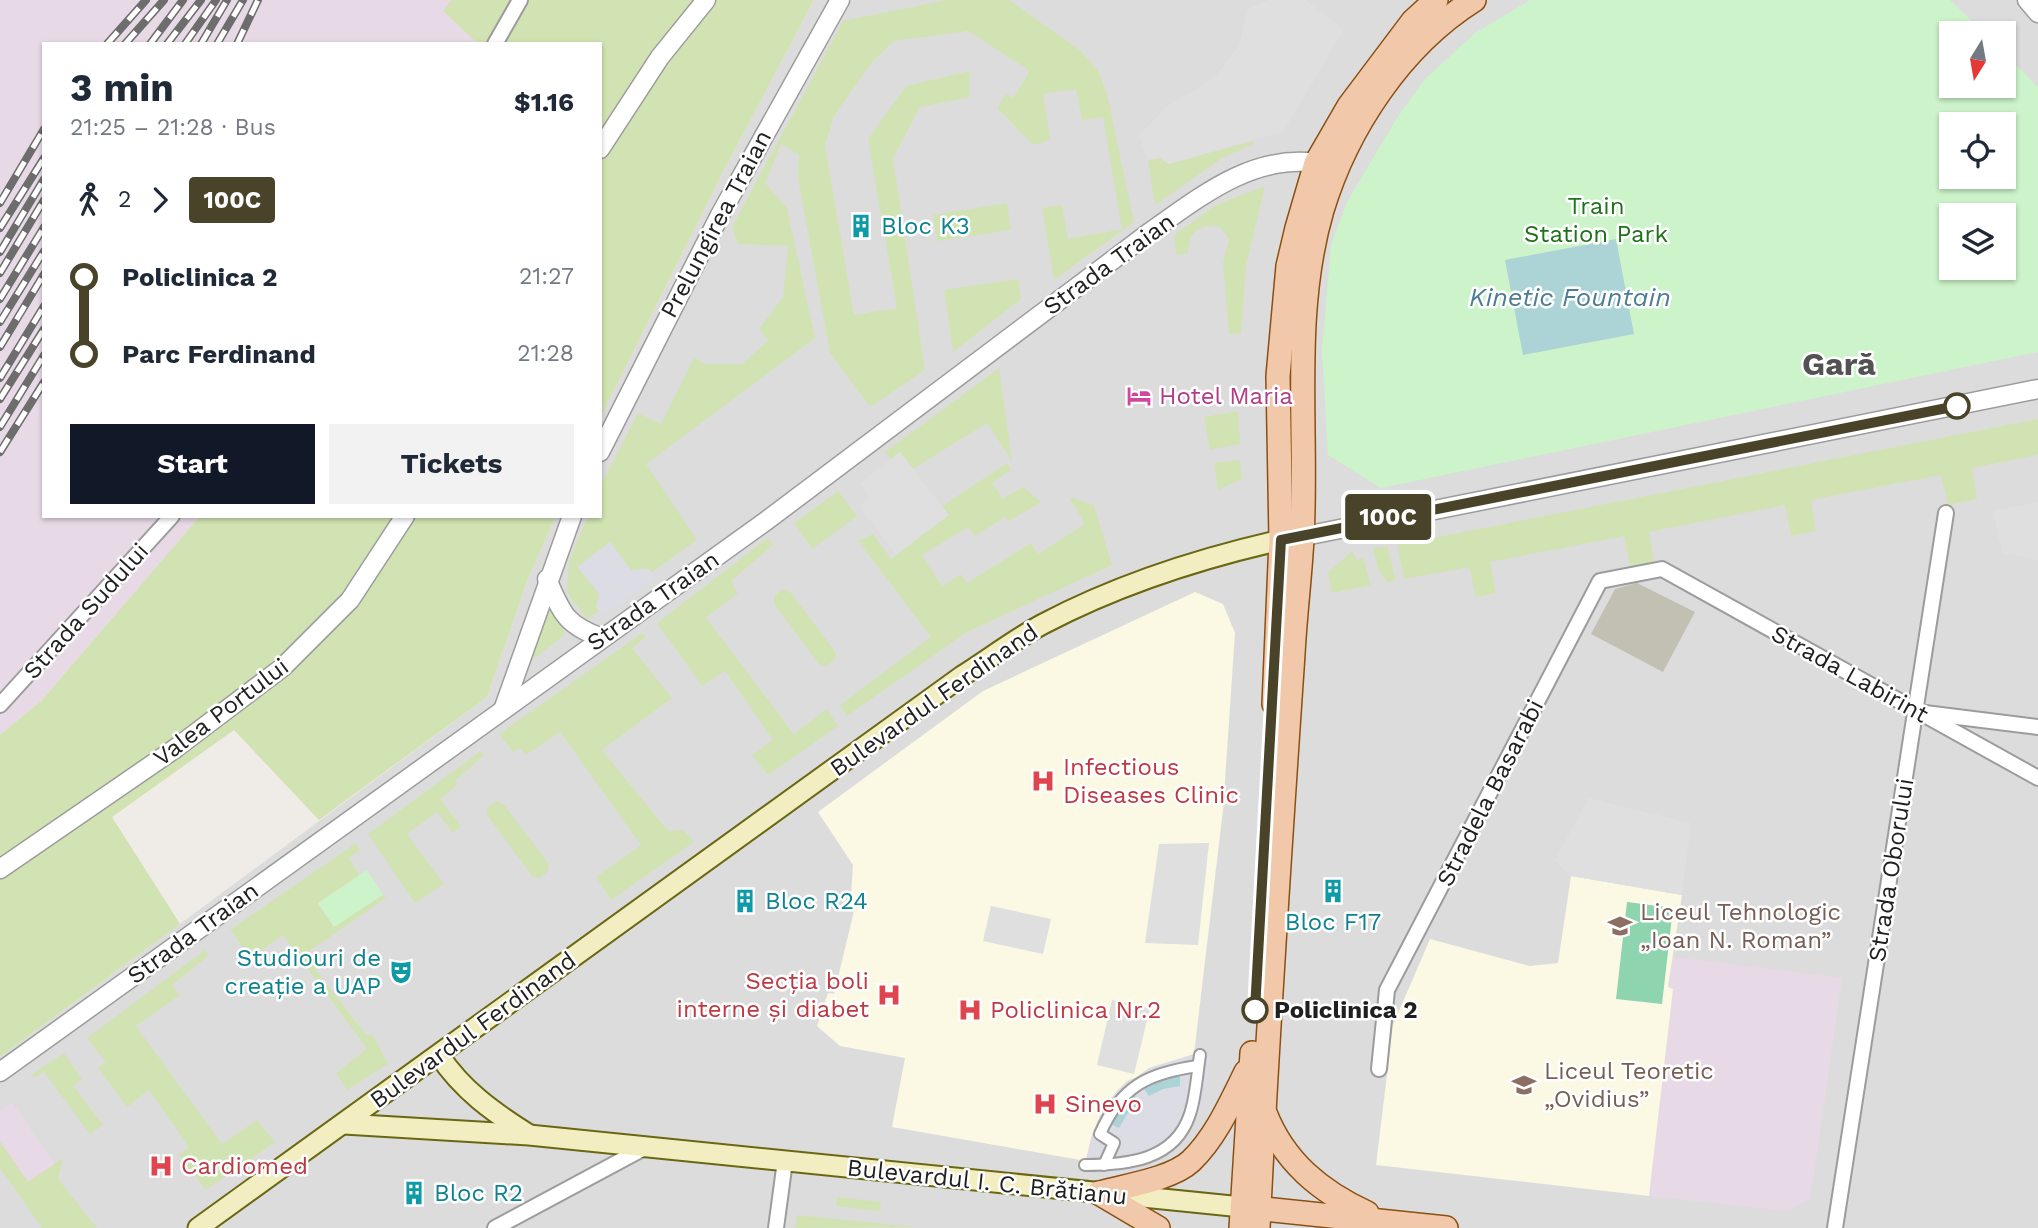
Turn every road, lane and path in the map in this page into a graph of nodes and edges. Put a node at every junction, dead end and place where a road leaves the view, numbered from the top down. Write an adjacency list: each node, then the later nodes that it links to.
1 (520, 0): 8 (street)
2 (706, 0): 9 (street)
3 (840, 0): 12 (street, Prelungirea Traian)
4 (1436, 0): 10 (main road)
5 (1475, 0): 17 (main road)
6 (2027, 0): 7 (street)
7 (2038, 13)
8 (496, 42)
9 (602, 146)
10 (1316, 163): 17 (main road); 20 (street, Strada Traian)
11 (2038, 389): 17 (street, Bulevardul Ferdinand)
12 (602, 448)
13 (1946, 513): 23 (street, Strada Oborului)
14 (170, 518): 21 (street, Strada Sudului)
15 (404, 518): 26 (street, Valea Portului)
16 (571, 518): 19 (street)
17 (1292, 538): 27 (main road, Bulevardul Ferdinand); 28 (main road); 31 (main road)
18 (1662, 569): 23 (street, Strada Labirint); 29 (street, Stradela Basarabi)
19 (547, 579): 20 (street); 22 (street)
20 (602, 638): 22 (street, Strada Traian)
21 (0, 705)
22 (503, 709): 30 (street, Strada Traian)
23 (1917, 713): 24 (street); 25 (street, Strada Labirint); 46 (street, Strada Oborului)
24 (2038, 727)
25 (2038, 778)
26 (0, 869)
27 (439, 1055): 32 (main road, Bulevardul Ferdinand); 33 (main road, Bulevardul I. C. Brătianu)
28 (1251, 1062): 38 (main road); 39 (main road)
29 (1378, 1069)
30 (0, 1072)
31 (1264, 1112): 39 (main road); 40 (main road)
32 (344, 1124): 33 (main road, Bulevardul I. C. Brătianu); 41 (main road, Bulevardul Ferdinand)
33 (529, 1135): 34 (main road, Bulevardul I. C. Brătianu)
34 (646, 1147): 35 (main road, Bulevardul I. C. Brătianu); 42 (street)
35 (785, 1161): 38 (main road, Bulevardul I. C. Brătianu); 43 (street)
36 (1085, 1165): 37 (street)
37 (1104, 1165): 37 (street)
38 (1099, 1194): 39 (main road, Bulevardul I. C. Brătianu); 44 (main road)
39 (1250, 1218): 40 (main road, Bulevardul I. C. Brătianu)
40 (1378, 1225): 45 (main road, Bulevardul I. C. Brătianu)
41 (198, 1228)
42 (495, 1228)
43 (776, 1228)
44 (1158, 1228)
45 (1446, 1228)
46 (1835, 1228)

